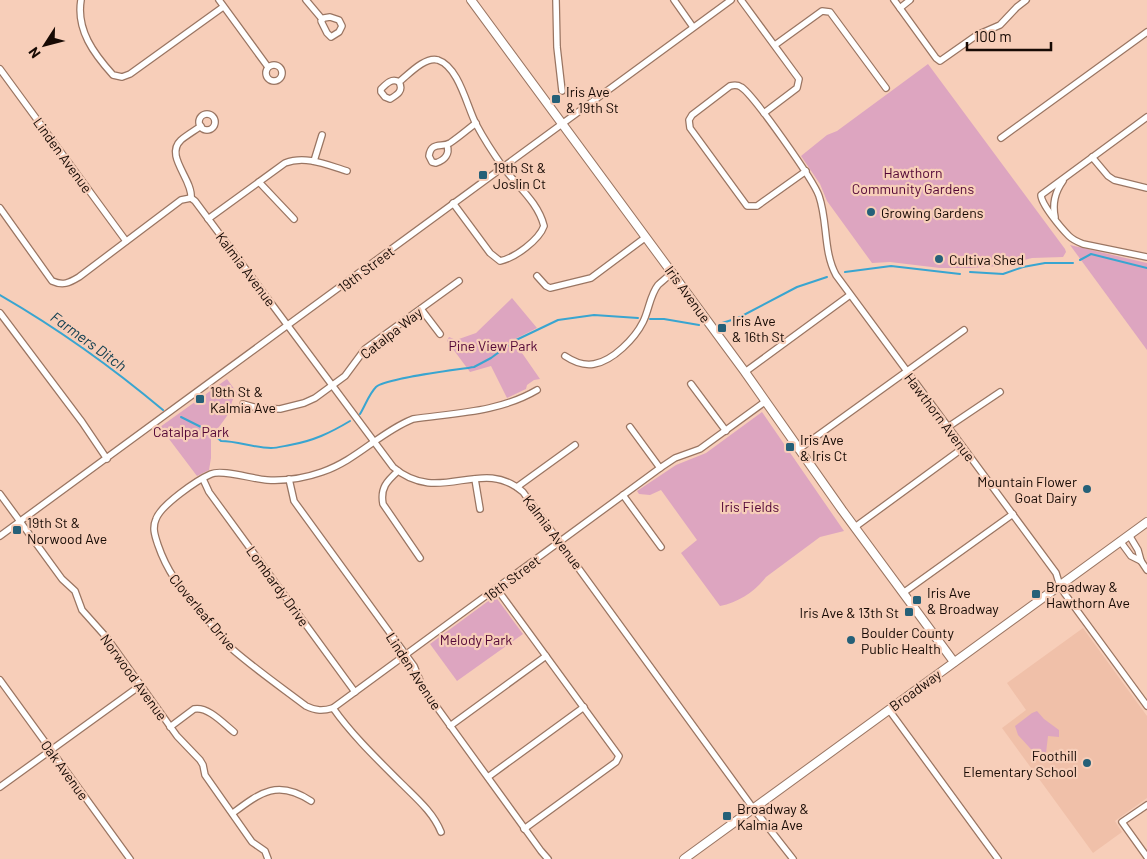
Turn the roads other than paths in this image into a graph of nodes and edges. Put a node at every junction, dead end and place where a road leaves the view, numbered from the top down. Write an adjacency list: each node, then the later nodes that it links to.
1 (81, 0): 12 (street)
2 (219, 0): 12 (street)
3 (306, 0): 14 (street)
4 (471, 0): 26 (main road, Iris Avenue)
5 (556, 0): 22 (street)
6 (674, 0): 15 (street)
7 (731, 0): 15 (street, 19th Street)
8 (741, 0): 17 (street)
9 (894, 0): 13 (street)
10 (910, 0): 13 (street)
11 (1026, 0): 13 (street)
12 (223, 6): 18 (street)
13 (900, 8)
14 (322, 19)
15 (694, 27): 26 (street, 19th Street)
16 (1147, 32): 29 (street)
17 (775, 45): 21 (street); 23 (street)
18 (268, 67)
19 (0, 69): 46 (street, Linden Avenue)
20 (399, 82): 25 (street)
21 (886, 88)
22 (562, 91)
23 (764, 113): 35 (street, Hawthorn Avenue); 35 (street, Hawthorn Avenue)
24 (1147, 117): 31 (street)
25 (476, 123): 30 (street); 33 (street)
26 (562, 123): 33 (street, 19th Street); 45 (main road, Iris Avenue)
27 (200, 126): 39 (street)
28 (322, 135): 32 (street)
29 (1001, 138)
30 (447, 145)
31 (1092, 157): 36 (street); 38 (street)
32 (314, 161): 34 (street); 37 (street)
33 (503, 167): 40 (street, 19th Street); 40 (street)
34 (348, 171)
35 (806, 171): 51 (street, Hawthorn Avenue)
36 (1065, 178): 44 (street); 44 (street)
37 (259, 182): 42 (street); 43 (street)
38 (1147, 188)
39 (191, 198): 42 (street, Kalmia Avenue); 46 (street)
40 (453, 203): 54 (street, 19th Street)
41 (0, 208): 46 (street)
42 (208, 219): 54 (street, Kalmia Avenue)
43 (294, 219)
44 (1056, 219): 47 (street)
45 (646, 237): 48 (main road, Iris Avenue); 49 (street)
46 (126, 241)
47 (1147, 257)
48 (672, 272): 57 (street); 59 (main road, Iris Avenue)
49 (538, 276)
50 (458, 281): 52 (street, Catalpa Way)
51 (850, 295): 58 (street, Hawthorn Avenue); 59 (street)
52 (421, 309): 56 (street); 61 (street, Catalpa Way)
53 (0, 313): 73 (street)
54 (288, 326): 61 (street, Kalmia Avenue); 73 (street, 19th Street)
55 (964, 330): 58 (street)
56 (440, 334)
57 (565, 356)
58 (906, 371): 67 (street, Hawthorn Avenue); 72 (street)
59 (745, 372): 64 (main road, Iris Avenue)
60 (691, 384): 68 (street)
61 (332, 385): 65 (street, Catalpa Way); 69 (street, Kalmia Avenue)
62 (538, 390): 69 (street, Cloverleaf Drive)
63 (1000, 392): 67 (street)
64 (766, 401): 68 (street, 16th Street); 72 (main road, Iris Avenue)
65 (243, 404)
66 (630, 427): 74 (street)
67 (948, 427): 71 (street, Hawthorn Avenue)
68 (726, 431): 74 (street, 16th Street)
69 (374, 442): 75 (street, Kalmia Avenue); 77 (street, Cloverleaf Drive)
70 (575, 444): 79 (street)
71 (963, 448): 83 (street, Hawthorn Avenue); 86 (street)
72 (799, 449): 86 (main road, Iris Avenue)
73 (106, 459): 84 (street, 19th Street)
74 (660, 468): 81 (street, 16th Street)
75 (398, 471): 78 (street, Kalmia Avenue); 92 (street)
76 (203, 479): 77 (street, Cloverleaf Drive); 103 (street, Lombardy Drive); 106 (street, Cloverleaf Drive)
77 (289, 479): 98 (street, Linden Avenue)
78 (475, 479): 79 (street, Kalmia Avenue); 82 (street)
79 (517, 487): 89 (street, Kalmia Avenue)
80 (0, 494): 84 (street, Norwood Avenue)
81 (623, 495): 89 (street, 16th Street); 91 (street)
82 (480, 509)
83 (1013, 514): 95 (street, Hawthorn Avenue); 97 (street)
84 (21, 521): 88 (street, 19th Street); 102 (street, Norwood Avenue)
85 (1147, 522): 87 (main road, Broadway)
86 (855, 527): 97 (main road, Iris Avenue)
87 (1129, 535): 90 (main road, Broadway); 93 (street)
88 (0, 536)
89 (560, 541): 96 (street, 16th Street); 116 (street, Kalmia Avenue)
90 (1120, 542): 93 (street); 95 (main road, Broadway)
91 (661, 547)
92 (420, 558)
93 (1141, 561): 94 (street)
94 (1147, 570)
95 (1060, 586): 100 (main road, Broadway); 104 (street, Hawthorn Avenue)
96 (497, 589): 98 (street, 16th Street); 99 (street)
97 (903, 593): 100 (main road, Iris Avenue)
98 (406, 655): 103 (street, 16th Street); 108 (street, Linden Avenue)
99 (546, 656): 105 (street); 108 (street)
100 (954, 662): 107 (main road, Broadway)
101 (0, 680): 111 (street, Oak Avenue)
102 (141, 685): 109 (street, Norwood Avenue); 111 (street)
103 (355, 692): 106 (street, 16th Street)
104 (1147, 706)
105 (584, 707): 112 (street); 118 (street)
106 (333, 708): 119 (street)
107 (889, 710): 116 (main road, Broadway); 126 (street)
108 (450, 726): 112 (street, Linden Avenue)
109 (170, 727): 110 (street); 117 (street, Norwood Avenue)
110 (234, 732)
111 (51, 751): 113 (street); 121 (street, Oak Avenue)
112 (488, 777): 118 (street, Linden Avenue)
113 (0, 787)
114 (311, 802): 117 (street)
115 (1147, 805): 120 (street)
116 (753, 808): 124 (main road, Broadway); 125 (street, Kalmia Avenue)
117 (233, 813): 122 (street, Norwood Avenue)
118 (524, 829): 123 (street, Linden Avenue)
119 (441, 832)
120 (1147, 856)
121 (130, 859)
122 (268, 859)
123 (548, 859)
124 (684, 859)
125 (793, 859)
126 (998, 859)

